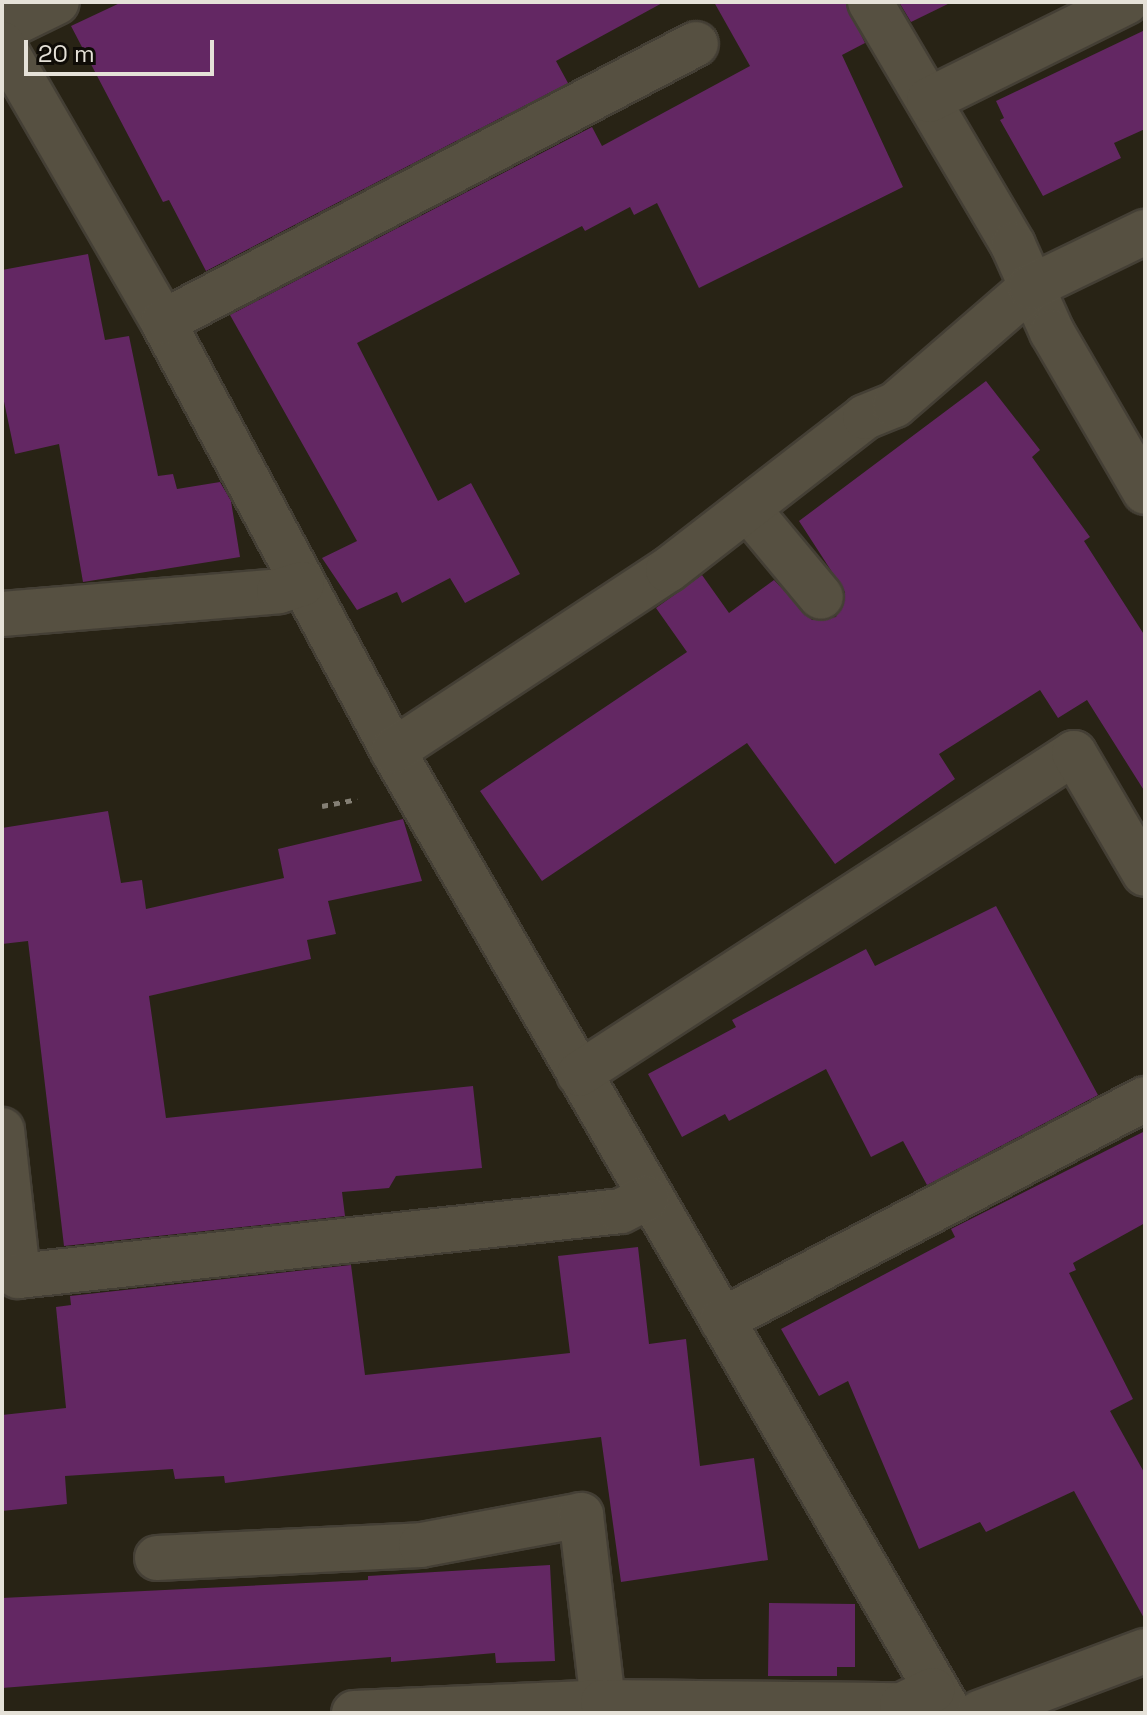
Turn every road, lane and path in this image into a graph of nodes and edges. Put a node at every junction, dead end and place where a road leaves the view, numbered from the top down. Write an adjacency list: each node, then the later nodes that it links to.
1 (57, 2): 4 (street)
2 (870, 2): 7 (street)
3 (1126, 2): 7 (street)
4 (2, 29)
5 (2, 44): 10 (street)
6 (696, 44): 10 (street)
7 (929, 100): 9 (street)
8 (1145, 232): 9 (street)
9 (1031, 287): 11 (street); 12 (street)
10 (163, 322): 13 (street)
11 (1145, 492)
12 (748, 509): 14 (street); 16 (street)
13 (302, 584): 15 (street); 16 (street)
14 (821, 597)
15 (2, 614)
16 (393, 751): 18 (street)
17 (1145, 874): 18 (street)
18 (579, 1074): 21 (street)
19 (1145, 1099): 22 (street)
20 (2, 1130): 21 (street)
21 (647, 1198): 22 (street)
22 (722, 1320): 26 (street)
23 (157, 1558): 25 (street)
24 (1145, 1651): 28 (street)
25 (603, 1702): 26 (street); 27 (street)
26 (942, 1702)
27 (354, 1713)
28 (979, 1713)

